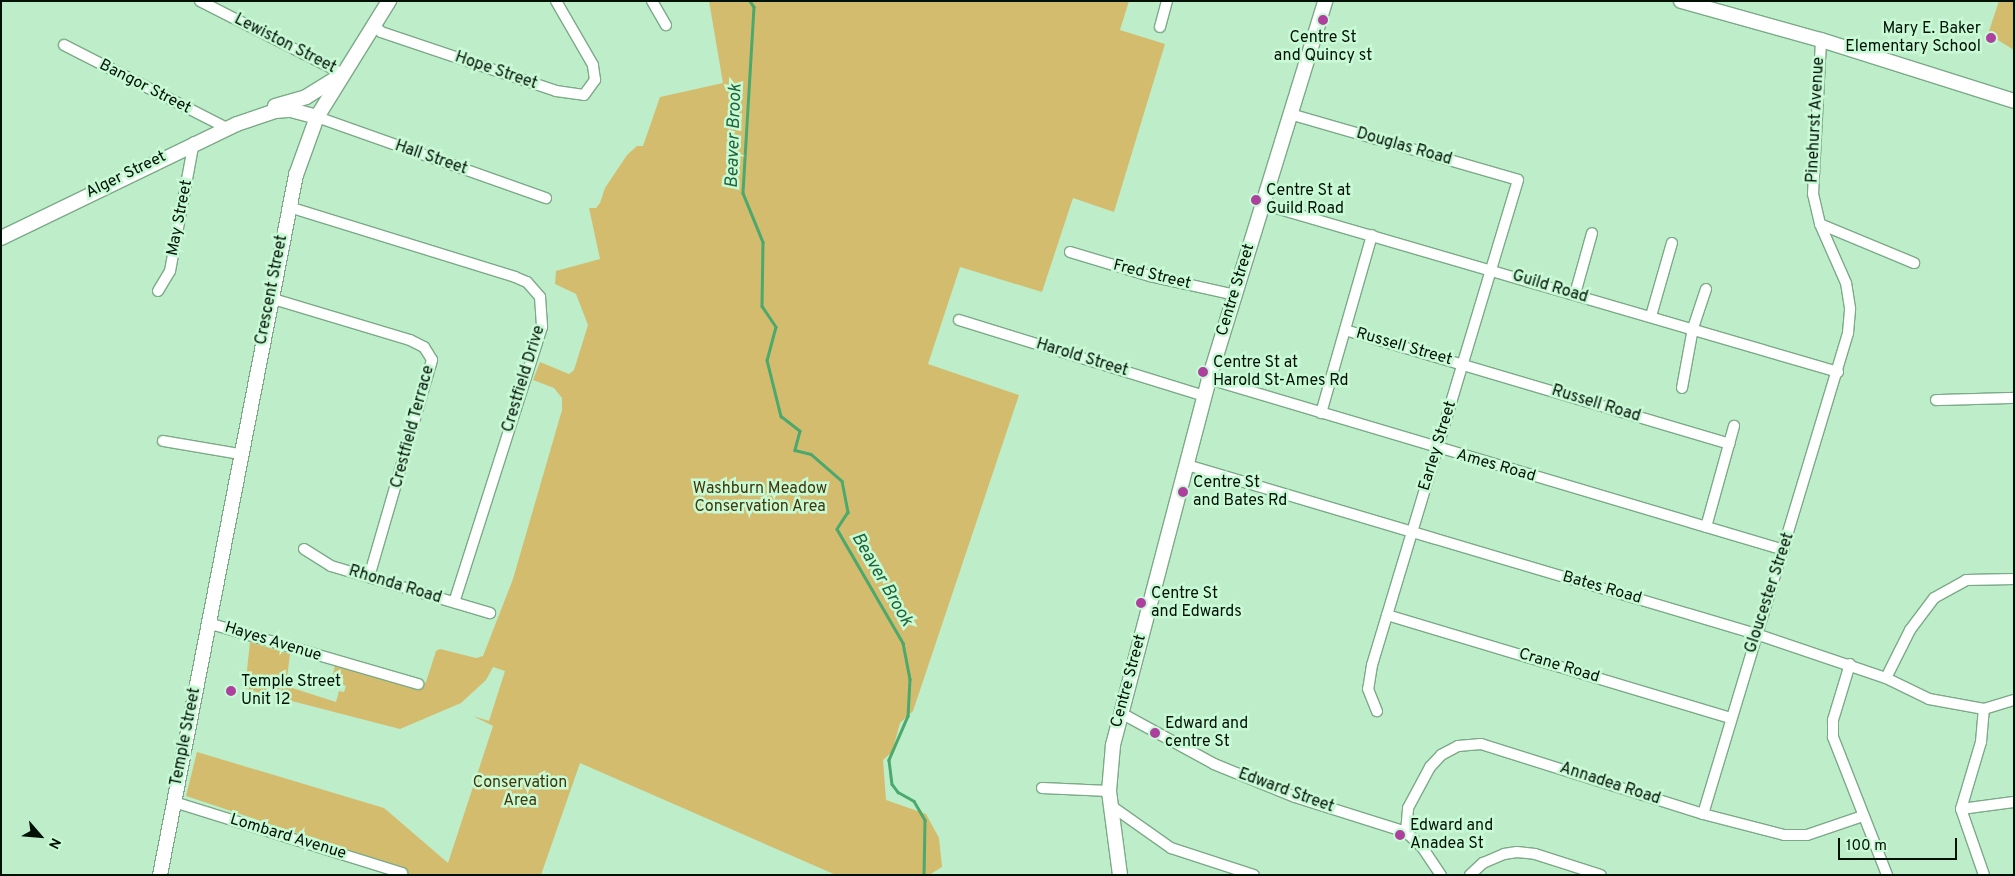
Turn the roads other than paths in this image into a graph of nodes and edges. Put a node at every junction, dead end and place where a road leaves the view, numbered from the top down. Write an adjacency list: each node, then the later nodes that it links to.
1 (200, 1): 13 (street, Lewiston Street)
2 (389, 1): 9 (main road, Crescent Street)
3 (556, 1): 9 (street, Hope Street)
4 (652, 1): 8 (street)
5 (1167, 1): 10 (street)
6 (1325, 1): 15 (main road, Centre Street)
7 (1681, 1): 11 (main road)
8 (666, 25)
9 (374, 26): 13 (main road, Crescent Street)
10 (1160, 27)
11 (1820, 40): 14 (main road); 24 (street, Pinehurst Avenue)
12 (64, 46): 18 (street, Bangor Street)
13 (343, 74): 16 (main road, Crescent Street); 17 (main road)
14 (2014, 101)
15 (1290, 114): 20 (street, Douglas Road); 22 (main road, Centre Street)
16 (316, 117): 17 (main road, Alger Street); 21 (street, Hall Street); 23 (main road, Crescent Street)
17 (253, 119): 18 (main road, Alger Street)
18 (227, 128): 19 (main road, Alger Street)
19 (194, 142): 27 (main road, Alger Street); 33 (street, May Street)
20 (1518, 180): 31 (street, Earley Street)
21 (546, 198)
22 (1262, 204): 26 (street, Guild Road); 35 (main road, Centre Street)
23 (289, 207): 36 (main road, Crescent Street); 62 (street, Crestfield Drive)
24 (1820, 224): 30 (street); 42 (street, Pinehurst Avenue)
25 (1592, 233): 34 (street)
26 (1372, 235): 31 (street, Guild Road); 40 (street)
27 (1, 238)
28 (1672, 242): 37 (street)
29 (1070, 252): 35 (street, Fred Street)
30 (1914, 263)
31 (1492, 270): 34 (street, Guild Road); 41 (street, Earley Street)
32 (1706, 288): 39 (street)
33 (158, 291)
34 (1575, 294): 37 (street, Guild Road)
35 (1235, 295): 43 (main road, Centre Street)
36 (270, 298): 53 (main road, Crescent Street); 59 (street, Crestfield Terrace)
37 (1651, 316): 39 (street, Guild Road)
38 (959, 320): 45 (street, Harold Street)
39 (1693, 328): 42 (street, Guild Road); 44 (street)
40 (1345, 330): 41 (street, Russell Street); 48 (street)
41 (1464, 364): 51 (street, Russell Road); 52 (street, Earley Street)
42 (1838, 372): 58 (street, Gloucester Street)
43 (1209, 379): 45 (main road, Centre Street); 48 (street, Ames Road)
44 (1682, 388)
45 (1204, 396): 54 (main road, Centre Street)
46 (2014, 398): 47 (street)
47 (1936, 400)
48 (1321, 413): 52 (street, Ames Road)
49 (1734, 426): 51 (street)
50 (163, 441): 53 (street)
51 (1729, 444): 55 (street)
52 (1436, 448): 55 (street, Ames Road); 56 (street, Earley Street)
53 (240, 454): 61 (main road, Crescent Street)
54 (1187, 466): 56 (street, Bates Road); 73 (main road, Centre Street)
55 (1706, 527): 58 (street, Ames Road)
56 (1412, 532): 64 (street, Earley Street); 66 (street, Bates Road)
57 (304, 548): 59 (street, Rhonda Road)
58 (1784, 550): 66 (street, Gloucester Street)
59 (369, 577): 62 (street, Rhonda Road)
60 (2014, 579): 68 (street)
61 (213, 599): 65 (main road, Temple Street)
62 (454, 602): 63 (street, Rhonda Road)
63 (490, 613)
64 (1387, 615): 72 (street, Earley Street); 74 (street, Crane Road)
65 (208, 623): 69 (street, Hayes Avenue); 77 (main road, Temple Street)
66 (1756, 634): 67 (street, Bates Road); 74 (street, Gloucester Street)
67 (1850, 664): 68 (street, Bates Road); 81 (street)
68 (1886, 678): 71 (street, Bates Road)
69 (418, 684)
70 (2014, 700): 71 (street, Bates Road)
71 (1984, 709): 79 (street)
72 (1377, 711)
73 (1121, 713): 76 (main road, Centre Street); 82 (street, Edward Street)
74 (1731, 718): 80 (street, Gloucester Street)
75 (1042, 788): 76 (street)
76 (1109, 798): 85 (main road, Centre Street); 86 (street)
77 (174, 802): 83 (street, Lombard Avenue); 84 (main road, Temple Street)
78 (2014, 802): 79 (street)
79 (1961, 809): 91 (street)
80 (1703, 814): 81 (street, Annadea Road); 82 (street, Annadea Road)
81 (1863, 816): 90 (street)
82 (1406, 832): 87 (street, Edward Street)
83 (402, 873)
84 (160, 875)
85 (1120, 875)
86 (1254, 875)
87 (1441, 875)
88 (1470, 875): 89 (street)
89 (1600, 875)
90 (1887, 875)
91 (1984, 875)

